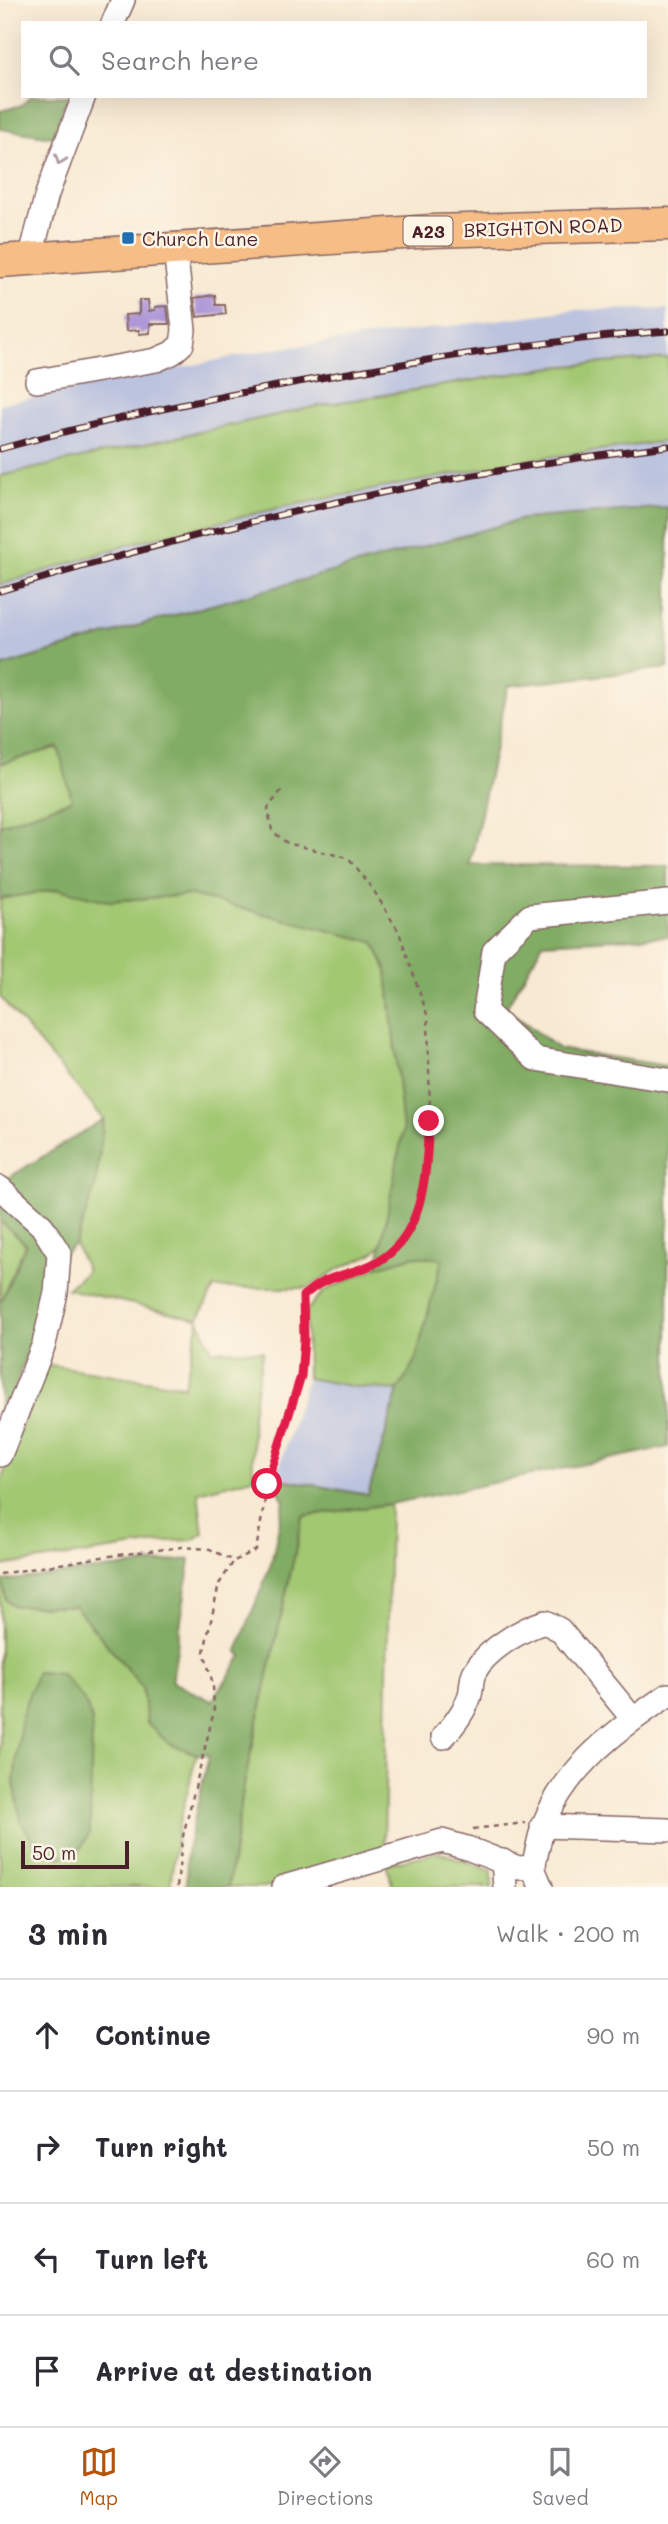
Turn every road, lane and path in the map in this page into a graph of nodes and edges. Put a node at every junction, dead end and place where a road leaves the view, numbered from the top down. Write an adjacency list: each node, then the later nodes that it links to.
1 (123, 0): 2 (street)
2 (114, 21)
3 (83, 98): 6 (street, one-way to 6)
4 (668, 224): 5 (highway, BRIGHTON ROAD / A23)
5 (175, 249): 6 (highway, BRIGHTON ROAD / A23); 7 (street)
6 (15, 260)
7 (37, 381)
8 (284, 788): 13 (path)
9 (668, 902): 10 (street)
10 (668, 1080)
11 (0, 1188): 12 (street)
12 (0, 1455)
13 (234, 1561): 14 (path); 23 (path)
14 (0, 1574)
15 (668, 1695): 16 (street)
16 (633, 1719): 17 (street); 18 (street)
17 (443, 1737)
18 (544, 1823): 19 (street); 20 (path); 22 (street)
19 (668, 1830)
20 (442, 1841): 21 (street); 24 (street)
21 (503, 1861): 22 (street); 25 (street)
22 (537, 1877)
23 (177, 1887)
24 (284, 1887)
25 (505, 1887)

